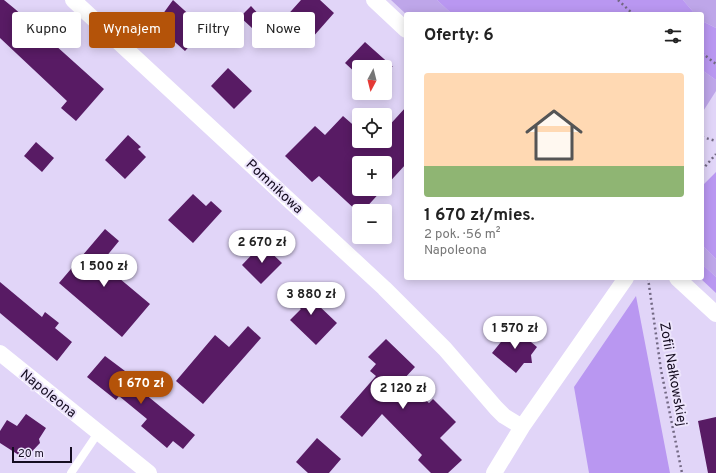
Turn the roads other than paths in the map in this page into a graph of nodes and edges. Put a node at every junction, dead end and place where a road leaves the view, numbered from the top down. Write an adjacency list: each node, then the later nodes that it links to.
1 (73, 0): 8 (street, Pomnikowa)
2 (374, 0): 3 (street)
3 (404, 28)
4 (625, 280): 8 (street)
5 (679, 280): 6 (street)
6 (716, 314)
7 (0, 353): 9 (street, Napoleona)
8 (522, 427): 12 (street)
9 (98, 433): 10 (lane); 11 (street, Napoleona)
10 (71, 473)
11 (149, 473)
12 (494, 473)

